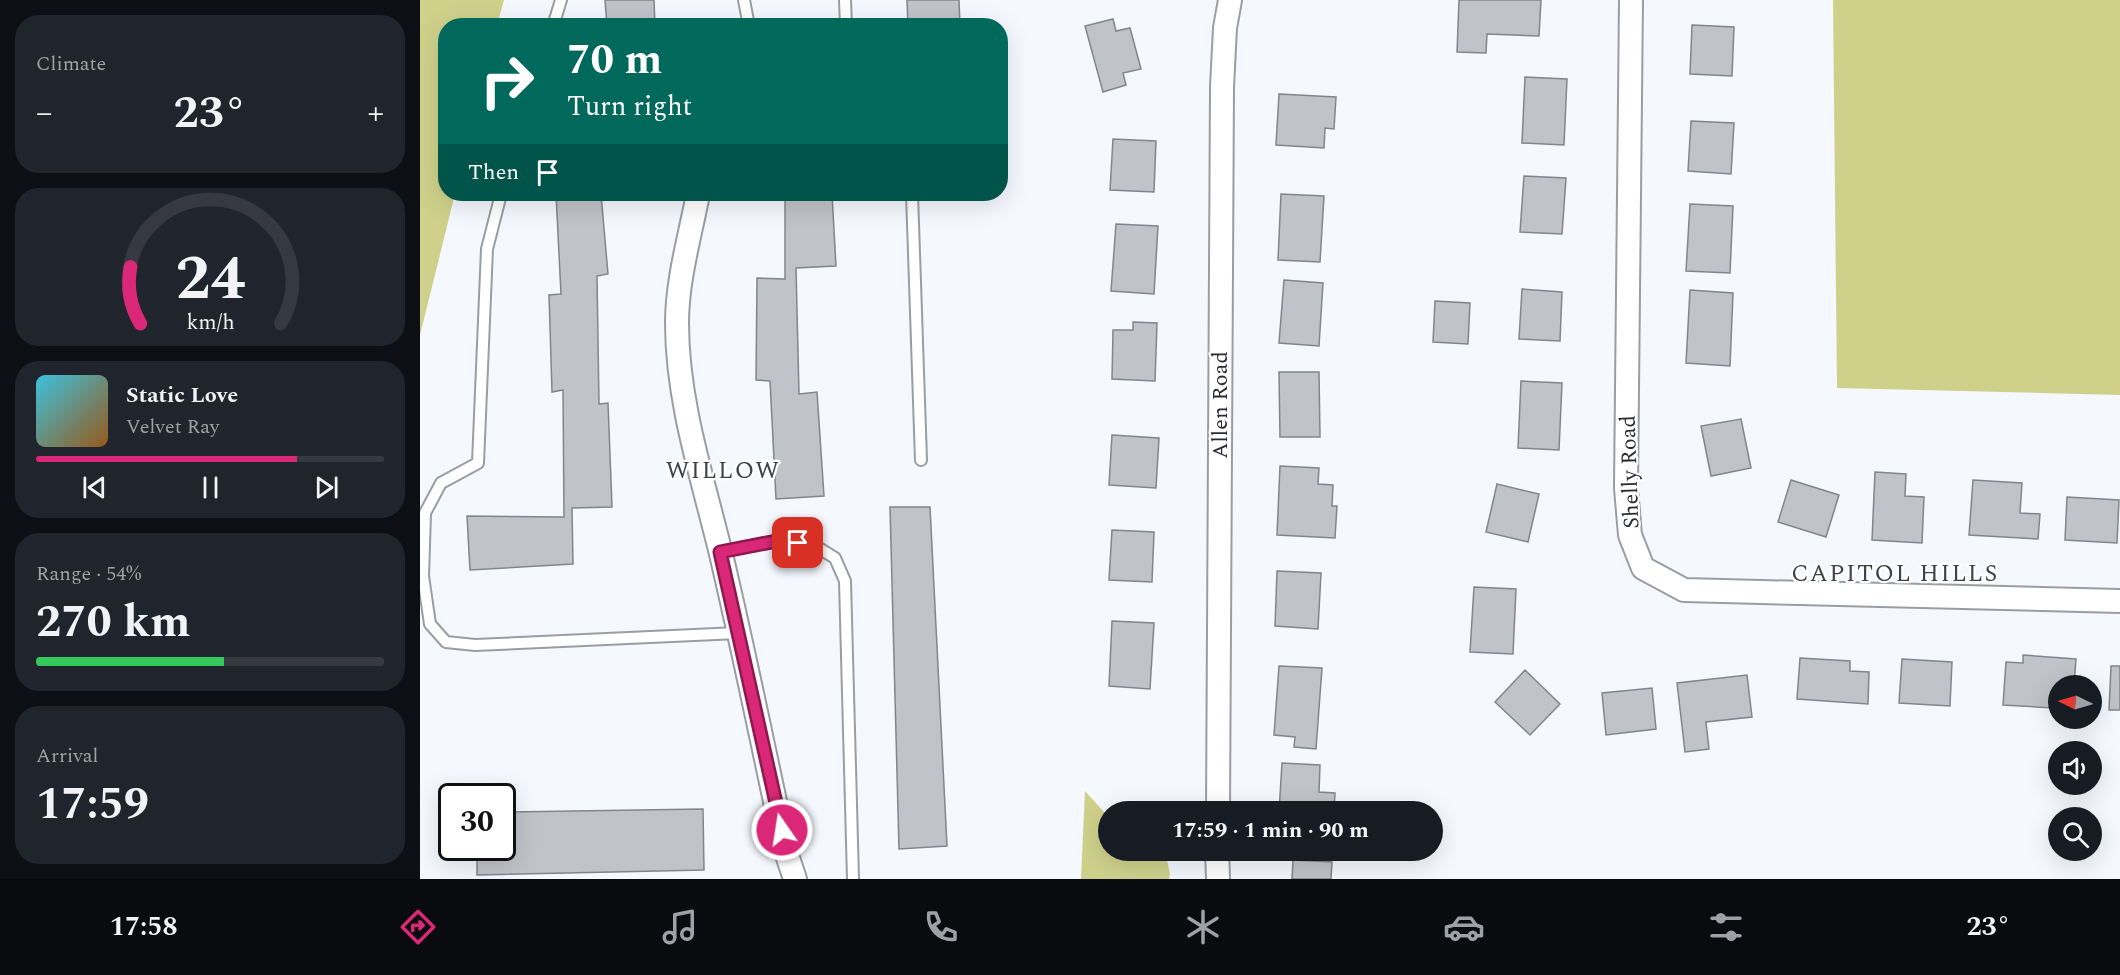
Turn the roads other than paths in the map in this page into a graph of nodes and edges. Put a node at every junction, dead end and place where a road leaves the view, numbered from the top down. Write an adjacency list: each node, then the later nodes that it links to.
1 (561, 0): 6 (lane)
2 (744, 0): 7 (lane)
3 (845, 0): 8 (lane)
4 (1230, 0): 16 (street, Allen Road)
5 (1631, 0): 14 (street, Shelly Road)
6 (555, 18)
7 (747, 18)
8 (846, 18)
9 (499, 201): 15 (lane)
10 (697, 201): 13 (street)
11 (912, 201): 12 (lane)
12 (921, 460)
13 (720, 552): 15 (street); 19 (lane)
14 (2120, 601)
15 (738, 633): 18 (street)
16 (1218, 801)
17 (1217, 861): 20 (street)
18 (795, 879)
19 (853, 879)
20 (1218, 879)

